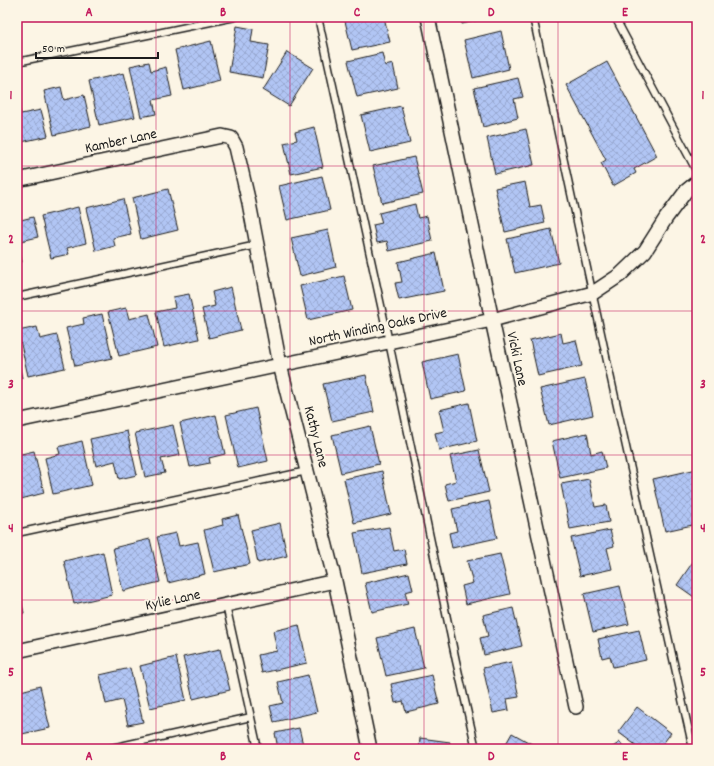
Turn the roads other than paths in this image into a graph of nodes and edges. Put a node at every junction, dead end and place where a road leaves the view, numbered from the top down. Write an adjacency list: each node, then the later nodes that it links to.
1 (234, 17): 6 (lane)
2 (318, 17): 15 (lane)
3 (428, 17): 14 (street, Vicki Lane)
4 (533, 17): 12 (lane)
5 (616, 17): 8 (lane)
6 (17, 62)
7 (231, 138): 9 (street, Kamber Lane); 11 (street, Kathy Lane)
8 (697, 172)
9 (17, 180)
10 (697, 182): 12 (street, North Winding Oaks Drive)
11 (257, 245): 13 (lane); 16 (street, Kathy Lane)
12 (593, 293): 14 (street, North Winding Oaks Drive); 29 (lane)
13 (17, 297)
14 (492, 320): 15 (street, North Winding Oaks Drive); 23 (street, Vicki Lane)
15 (389, 342): 16 (street, North Winding Oaks Drive); 28 (lane)
16 (280, 365): 17 (street, North Winding Oaks Drive); 18 (street, Kathy Lane)
17 (17, 421)
18 (307, 471): 19 (lane); 20 (street, Kathy Lane)
19 (17, 533)
20 (335, 581): 21 (street, Kylie Lane); 25 (street, Kathy Lane)
21 (226, 605): 22 (street, Kylie Lane); 24 (lane)
22 (17, 651)
23 (576, 707)
24 (251, 717): 26 (lane); 27 (lane)
25 (369, 744)
26 (107, 749)
27 (258, 749)
28 (476, 749)
29 (693, 749)

